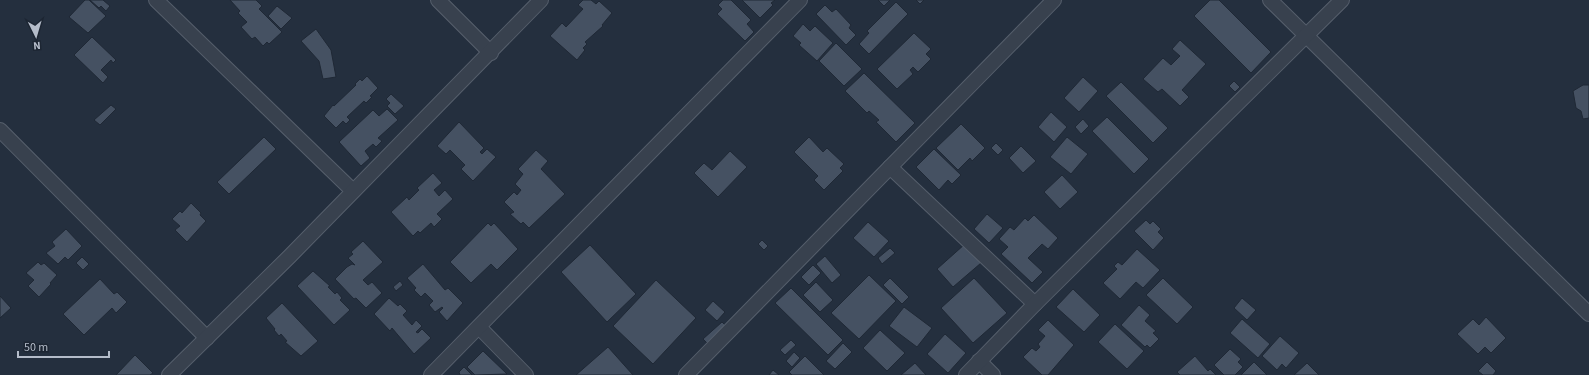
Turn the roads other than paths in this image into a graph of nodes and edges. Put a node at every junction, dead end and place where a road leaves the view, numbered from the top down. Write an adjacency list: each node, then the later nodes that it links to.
1 (156, 0): 12 (street)
2 (438, 0): 9 (street)
3 (541, 0): 9 (street)
4 (800, 0): 15 (street)
5 (1054, 0): 11 (street)
6 (1270, 0): 8 (street)
7 (1342, 0): 8 (street)
8 (1307, 36): 13 (street); 14 (street)
9 (491, 53): 12 (street)
10 (0, 130): 16 (street)
11 (890, 166): 13 (street); 21 (street)
12 (353, 191): 16 (street)
13 (1035, 304): 17 (street)
14 (1589, 314)
15 (479, 327): 19 (street); 20 (street)
16 (206, 338): 18 (street)
17 (979, 361): 22 (street); 23 (street)
18 (169, 375)
19 (431, 375)
20 (526, 375)
21 (686, 375)
22 (966, 375)
23 (993, 375)

